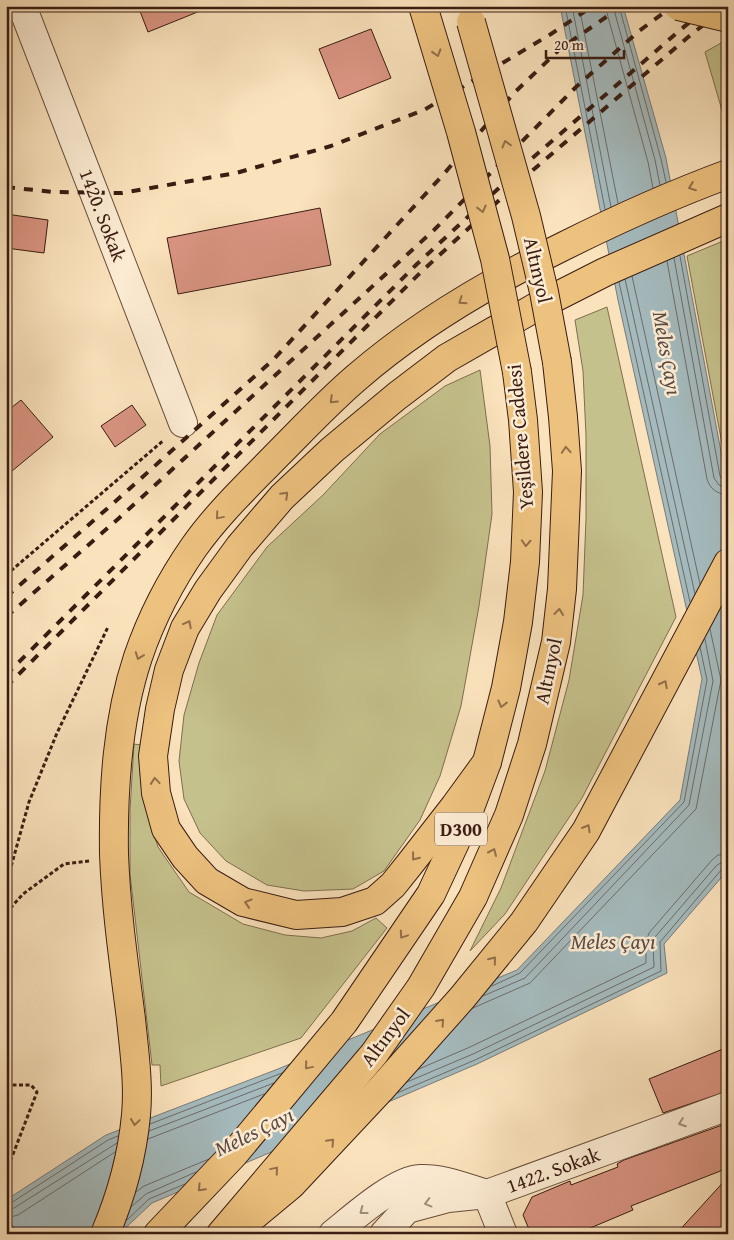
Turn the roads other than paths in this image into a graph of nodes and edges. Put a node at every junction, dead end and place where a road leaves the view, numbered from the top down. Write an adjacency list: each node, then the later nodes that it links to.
1 (22, 6): 8 (street, 1420. Sokak)
2 (423, 6): 10 (highway, Yeşildere Caddesi, one-way to 10, bridge)
3 (678, 6): 5 (highway, bridge)
4 (469, 14): 15 (highway, Altınyol, one-way to 4, bridge)
5 (728, 18)
6 (728, 174): 13 (highway, one-way to 13)
7 (728, 218): 10 (highway, one-way to 7)
8 (183, 423)
9 (728, 563): 16 (highway, one-way to 9)
10 (487, 762): 14 (highway, Yeşildere Caddesi / D300, one-way to 14)
11 (728, 1106): 12 (street, 1422. Sokak, one-way to 12)
12 (488, 1194): 17 (street, one-way to 17); 18 (street, 1422. Sokak, one-way to 18); 19 (street)
13 (105, 1234)
14 (158, 1234)
15 (221, 1234)
16 (231, 1234)
17 (333, 1234)
18 (384, 1234)
19 (503, 1234)

